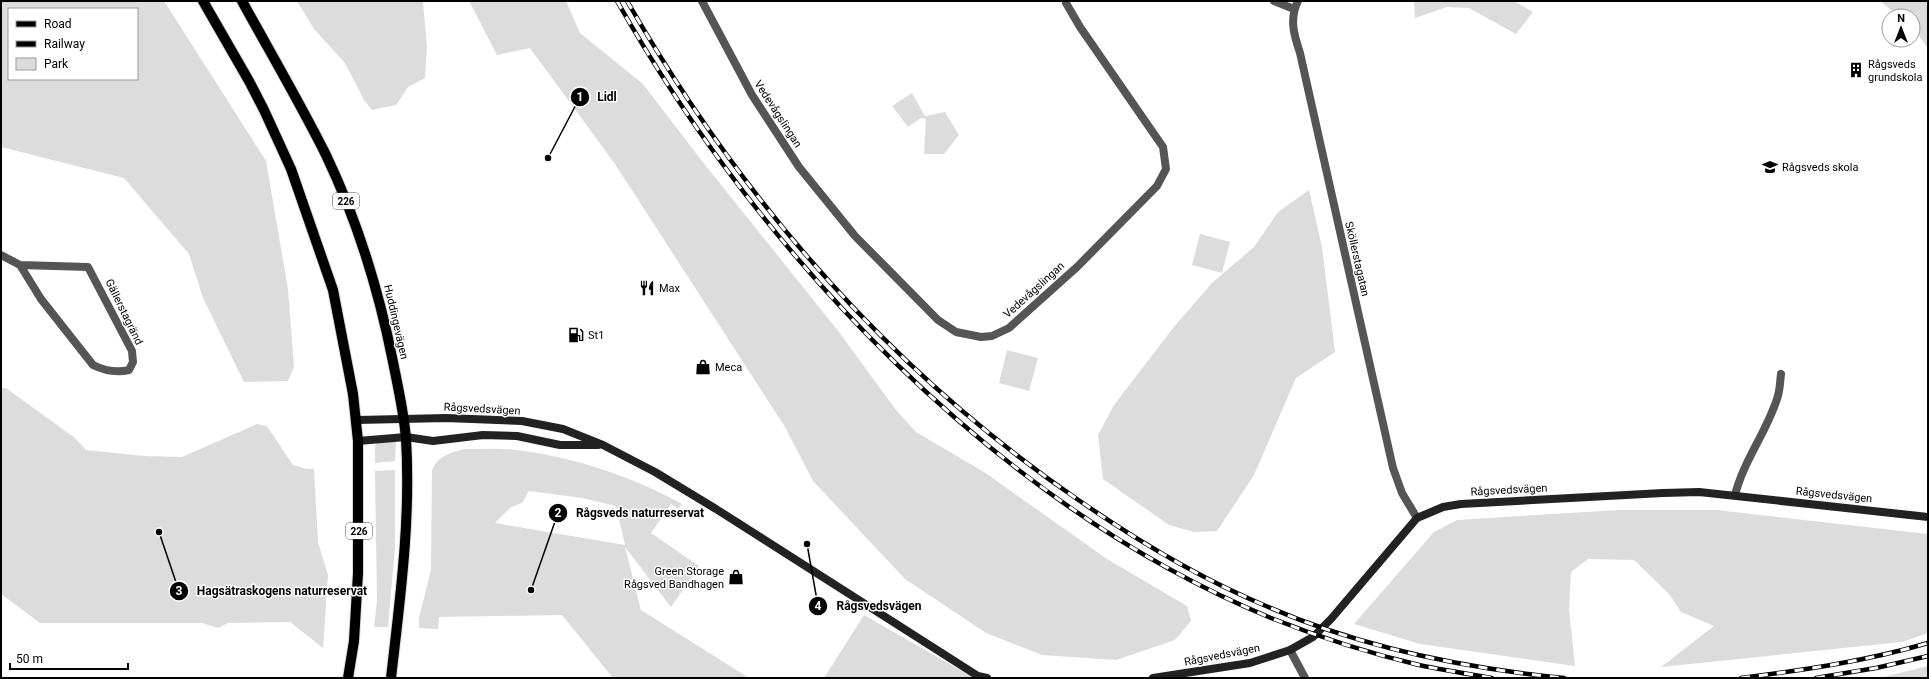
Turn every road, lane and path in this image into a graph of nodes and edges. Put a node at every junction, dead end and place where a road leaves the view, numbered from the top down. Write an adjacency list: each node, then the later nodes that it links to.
1 (194, 1): 9 (main road)
2 (203, 1): 9 (main road, 226)
3 (242, 1): 13 (main road, Huddingevägen / 226)
4 (702, 1): 7 (street, Vedevågslingan)
5 (1274, 1): 8 (street)
6 (1298, 1): 8 (street, Sköllerstagatan)
7 (1067, 2)
8 (1294, 9): 20 (street, Sköllerstagatan)
9 (233, 52): 14 (main road, 226)
10 (1, 255): 11 (street, Gällerstagränd)
11 (20, 265): 11 (street, Gällerstagränd)
12 (1781, 374): 18 (street)
13 (403, 418): 14 (street, Rågsvedsvägen); 15 (main road, Huddingevägen / 226); 17 (street, Rågsvedsvägen)
14 (357, 420): 16 (main road, 226)
15 (406, 437): 16 (street, Rågsvedsvägen); 17 (street, Rågsvedsvägen); 23 (main road, Huddingevägen / 226)
16 (358, 441): 22 (main road, 226)
17 (603, 445): 24 (street, Rågsvedsvägen)
18 (1734, 495): 19 (street, Rågsvedsvägen); 20 (street, Rågsvedsvägen)
19 (1928, 516)
20 (1417, 518): 21 (street, Rågsvedsvägen)
21 (1290, 650): 25 (street, Rågsvedsvägen); 26 (street)
22 (348, 678)
23 (391, 678)
24 (987, 678)
25 (1153, 678)
26 (1305, 678)

